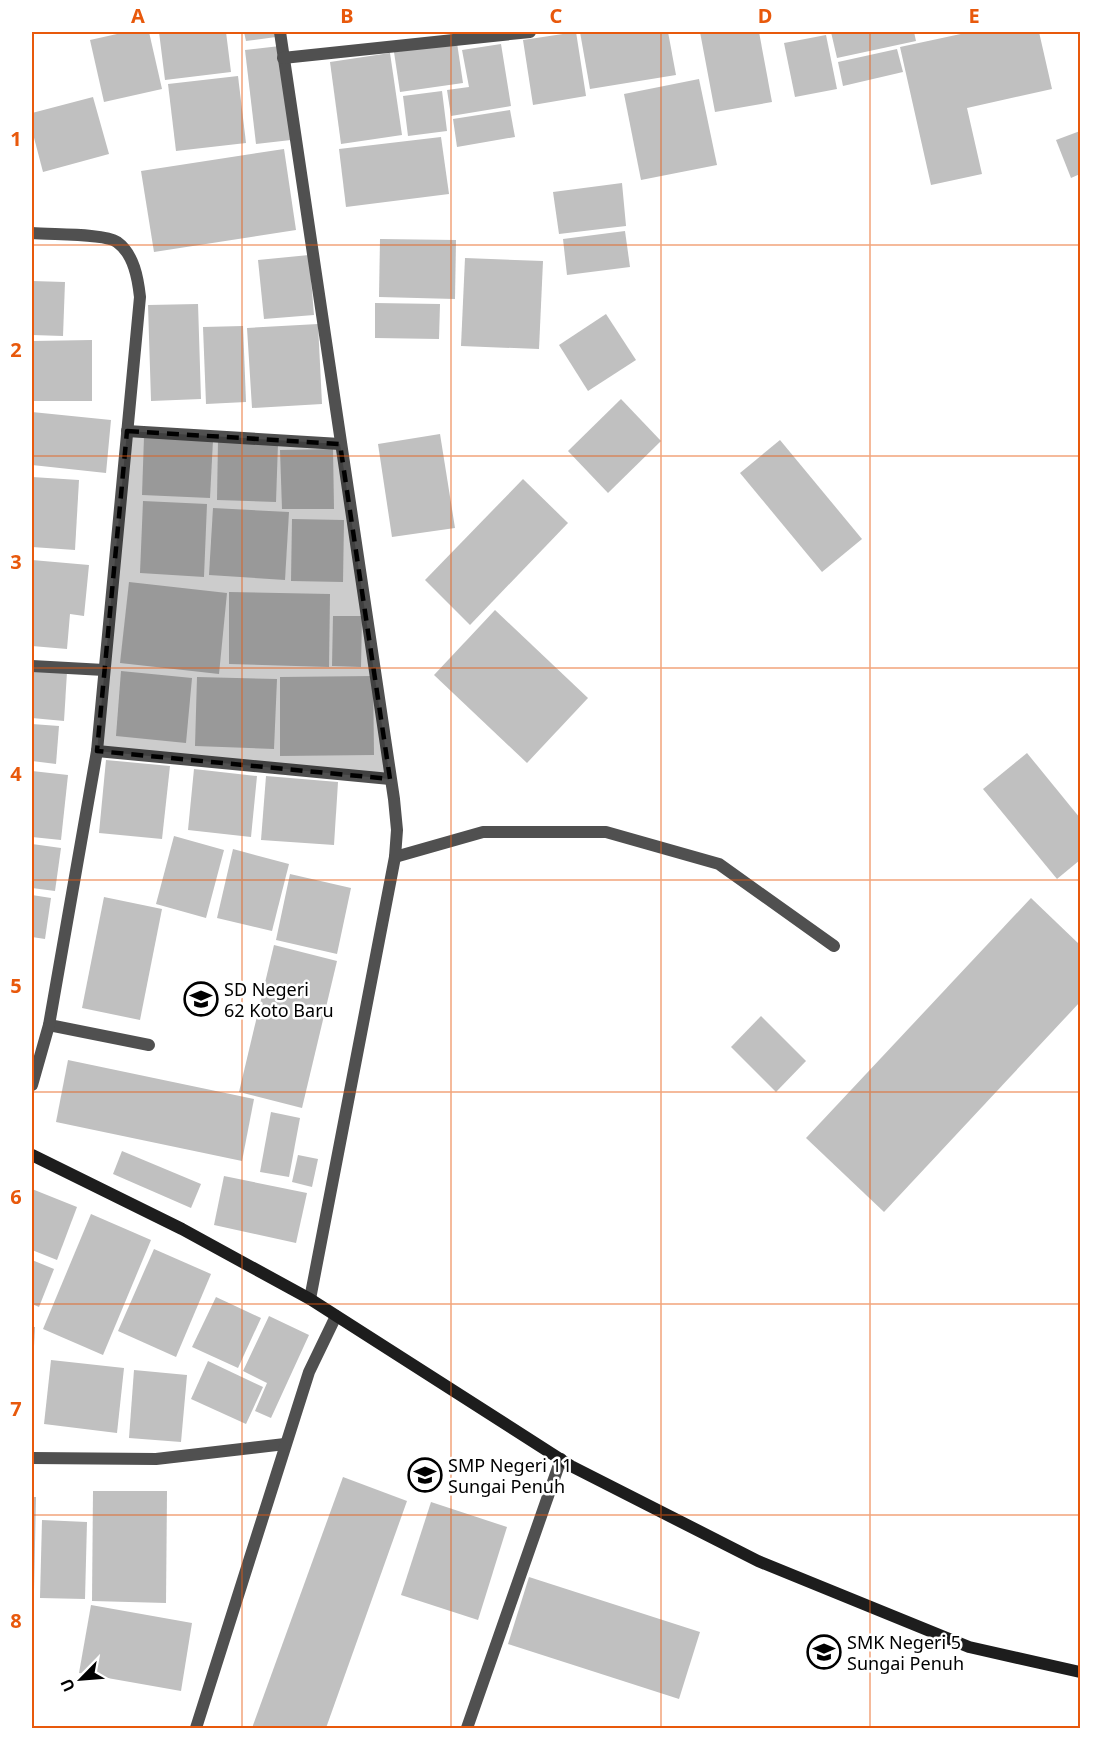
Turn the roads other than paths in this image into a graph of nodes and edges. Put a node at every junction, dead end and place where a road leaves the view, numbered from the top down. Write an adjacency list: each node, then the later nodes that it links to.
1 (280, 32): 4 (street)
2 (530, 32): 3 (street)
3 (463, 35): 4 (street)
4 (283, 58): 7 (street)
5 (32, 233): 6 (street)
6 (127, 431): 7 (street); 9 (street)
7 (340, 444): 11 (street)
8 (32, 666): 9 (street)
9 (104, 670): 10 (street)
10 (97, 751): 11 (street); 14 (street)
11 (390, 778): 12 (street)
12 (395, 857): 13 (street); 18 (street)
13 (834, 946)
14 (49, 1025): 15 (street); 16 (street)
15 (149, 1045)
16 (32, 1085)
17 (32, 1155): 18 (street)
18 (310, 1299): 19 (street)
19 (336, 1316): 20 (street); 22 (street)
20 (285, 1444): 21 (street); 24 (street)
21 (32, 1458)
22 (561, 1459): 23 (street); 25 (street)
23 (1080, 1672)
24 (196, 1728)
25 (467, 1728)

